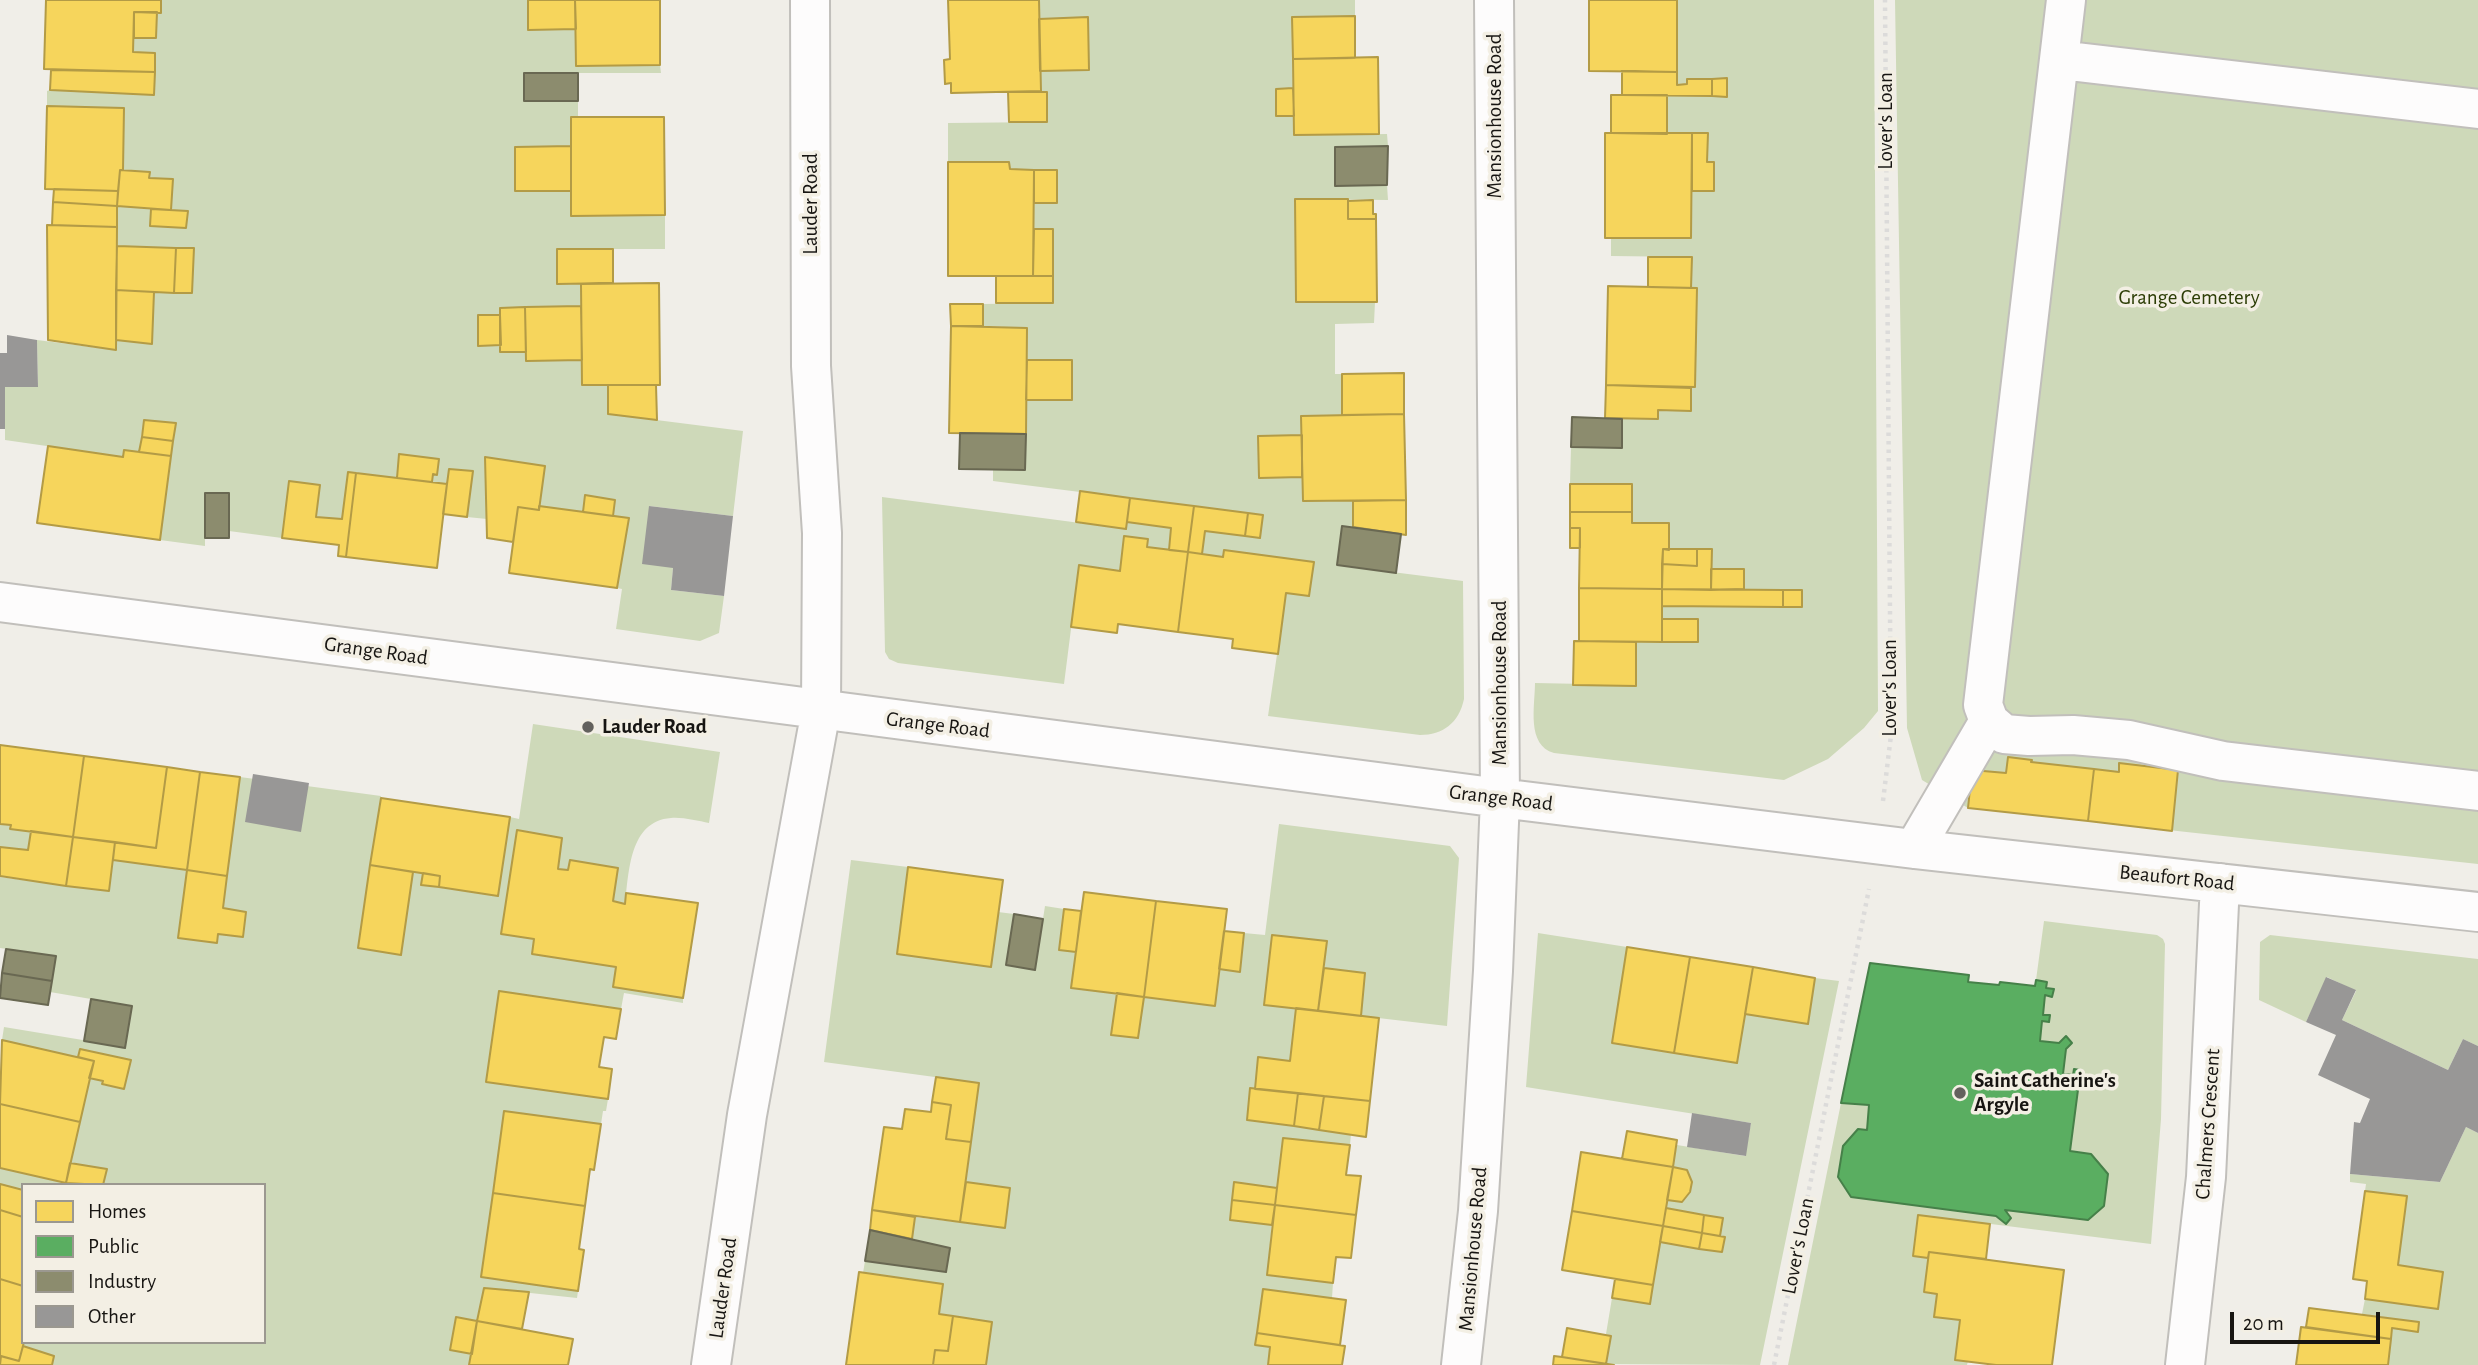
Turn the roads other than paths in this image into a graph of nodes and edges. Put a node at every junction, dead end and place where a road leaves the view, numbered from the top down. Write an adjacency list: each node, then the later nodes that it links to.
1 (810, 0): 7 (street, Lauder Road)
2 (1494, 0): 10 (street, Mansionhouse Road)
3 (2066, 0): 4 (street)
4 (2060, 60): 5 (street); 8 (street)
5 (2478, 109)
6 (0, 602): 7 (street, Grange Road)
7 (821, 710): 10 (street, Grange Road); 14 (street, Lauder Road)
8 (1989, 721): 9 (street); 11 (street)
9 (2478, 792)
10 (1500, 798): 11 (street, Grange Road); 15 (street, Mansionhouse Road)
11 (1895, 847): 12 (street, Beaufort Road)
12 (2220, 883): 13 (street, Beaufort Road); 16 (street, Chalmers Crescent)
13 (2478, 912)
14 (711, 1365)
15 (1461, 1365)
16 (2185, 1365)

